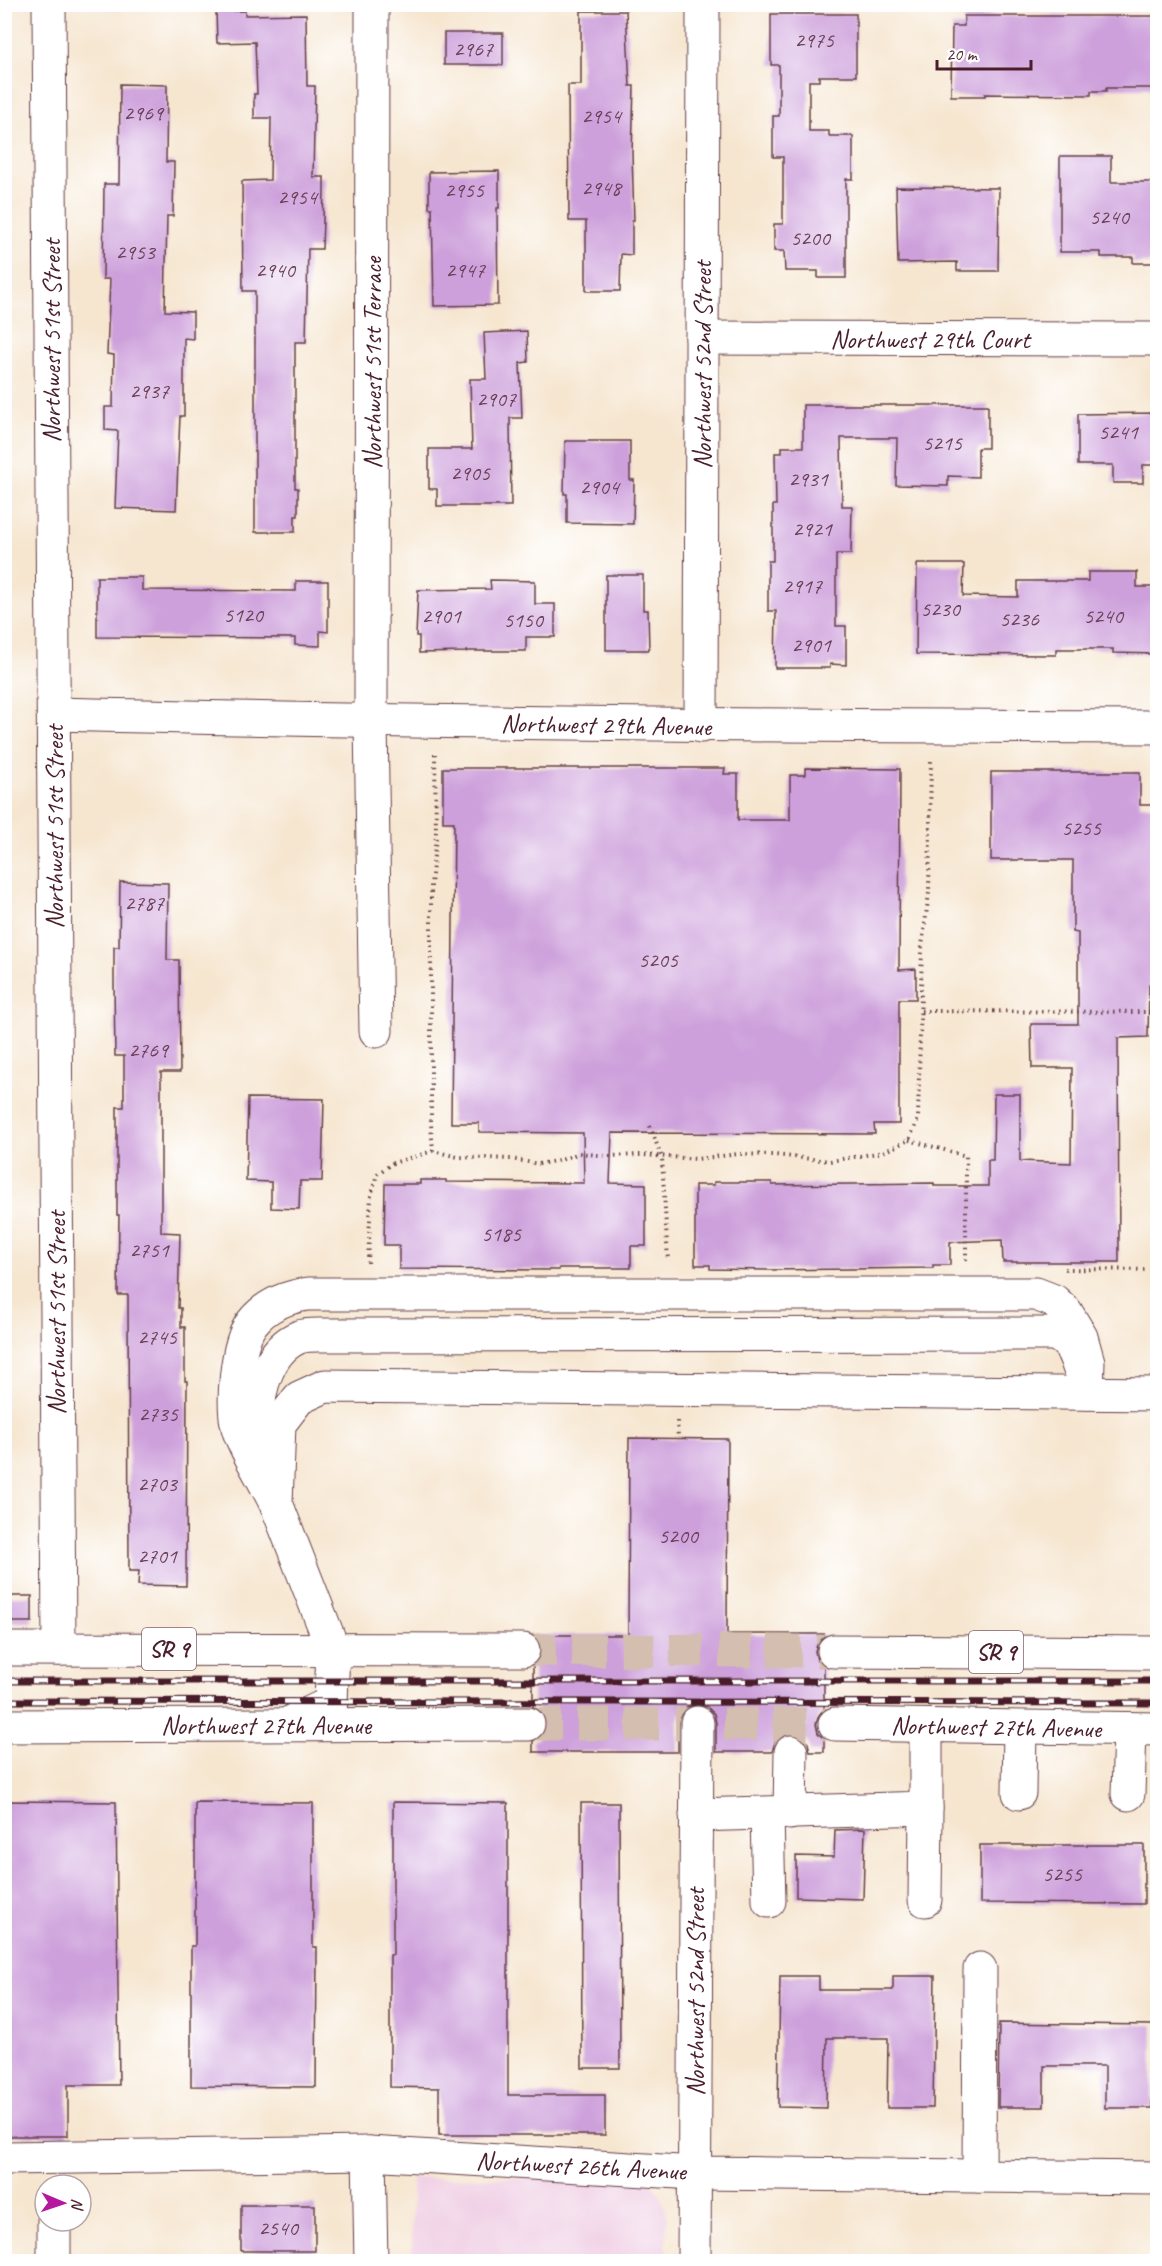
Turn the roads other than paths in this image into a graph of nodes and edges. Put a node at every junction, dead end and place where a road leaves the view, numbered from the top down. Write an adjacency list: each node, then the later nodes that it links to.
1 (49, 4): 6 (street, Northwest 51st Street)
2 (372, 4): 7 (street, Northwest 51st Terrace)
3 (703, 4): 4 (street, Northwest 52nd Street)
4 (702, 338): 5 (street, Northwest 29th Court); 8 (street, Northwest 52nd Street)
5 (1158, 339)
6 (54, 714): 7 (street, Northwest 29th Avenue); 15 (street, Northwest 51st Street)
7 (371, 722): 8 (street, Northwest 29th Avenue); 10 (street, Northwest 51st Terrace)
8 (701, 726): 9 (street, Northwest 29th Avenue)
9 (1158, 727)
10 (375, 1031)
11 (1087, 1393): 12 (street); 13 (street); 13 (street); 13 (street)
12 (1158, 1394)
13 (276, 1503): 16 (street)
14 (4, 1649): 15 (street, SR 9)
15 (59, 1649): 16 (street, SR 9)
16 (333, 1649): 17 (street, SR 9); 21 (street)
17 (523, 1650)
18 (834, 1651): 19 (street, SR 9)
19 (1158, 1653)
20 (697, 1723): 33 (street, Northwest 52nd Street)
21 (286, 1724): 22 (street, Northwest 27th Avenue); 24 (street, Northwest 27th Avenue)
22 (528, 1724)
23 (836, 1724): 25 (street, Northwest 27th Avenue)
24 (4, 1726)
25 (926, 1726): 26 (street, Northwest 27th Avenue); 31 (street)
26 (1020, 1728): 27 (street, Northwest 27th Avenue); 29 (street)
27 (1144, 1729): 30 (street)
28 (791, 1752): 32 (street)
29 (1019, 1793)
30 (1128, 1794)
31 (926, 1808): 32 (street); 34 (street)
32 (779, 1814): 33 (street); 35 (street)
33 (696, 1815): 40 (street, Northwest 52nd Street)
34 (925, 1900)
35 (768, 1901)
36 (980, 1969): 41 (street)
37 (369, 2153): 39 (street, Northwest 26th Avenue); 40 (street, Northwest 26th Avenue); 45 (street)
38 (4, 2158): 39 (street, Northwest 26th Avenue)
39 (53, 2171)
40 (695, 2172): 41 (street, Northwest 26th Avenue); 46 (street, Northwest 52nd Street)
41 (979, 2176): 42 (street, Northwest 26th Avenue)
42 (1158, 2178)
43 (54, 2233): 44 (street)
44 (54, 2262)
45 (371, 2262)
46 (694, 2262)

